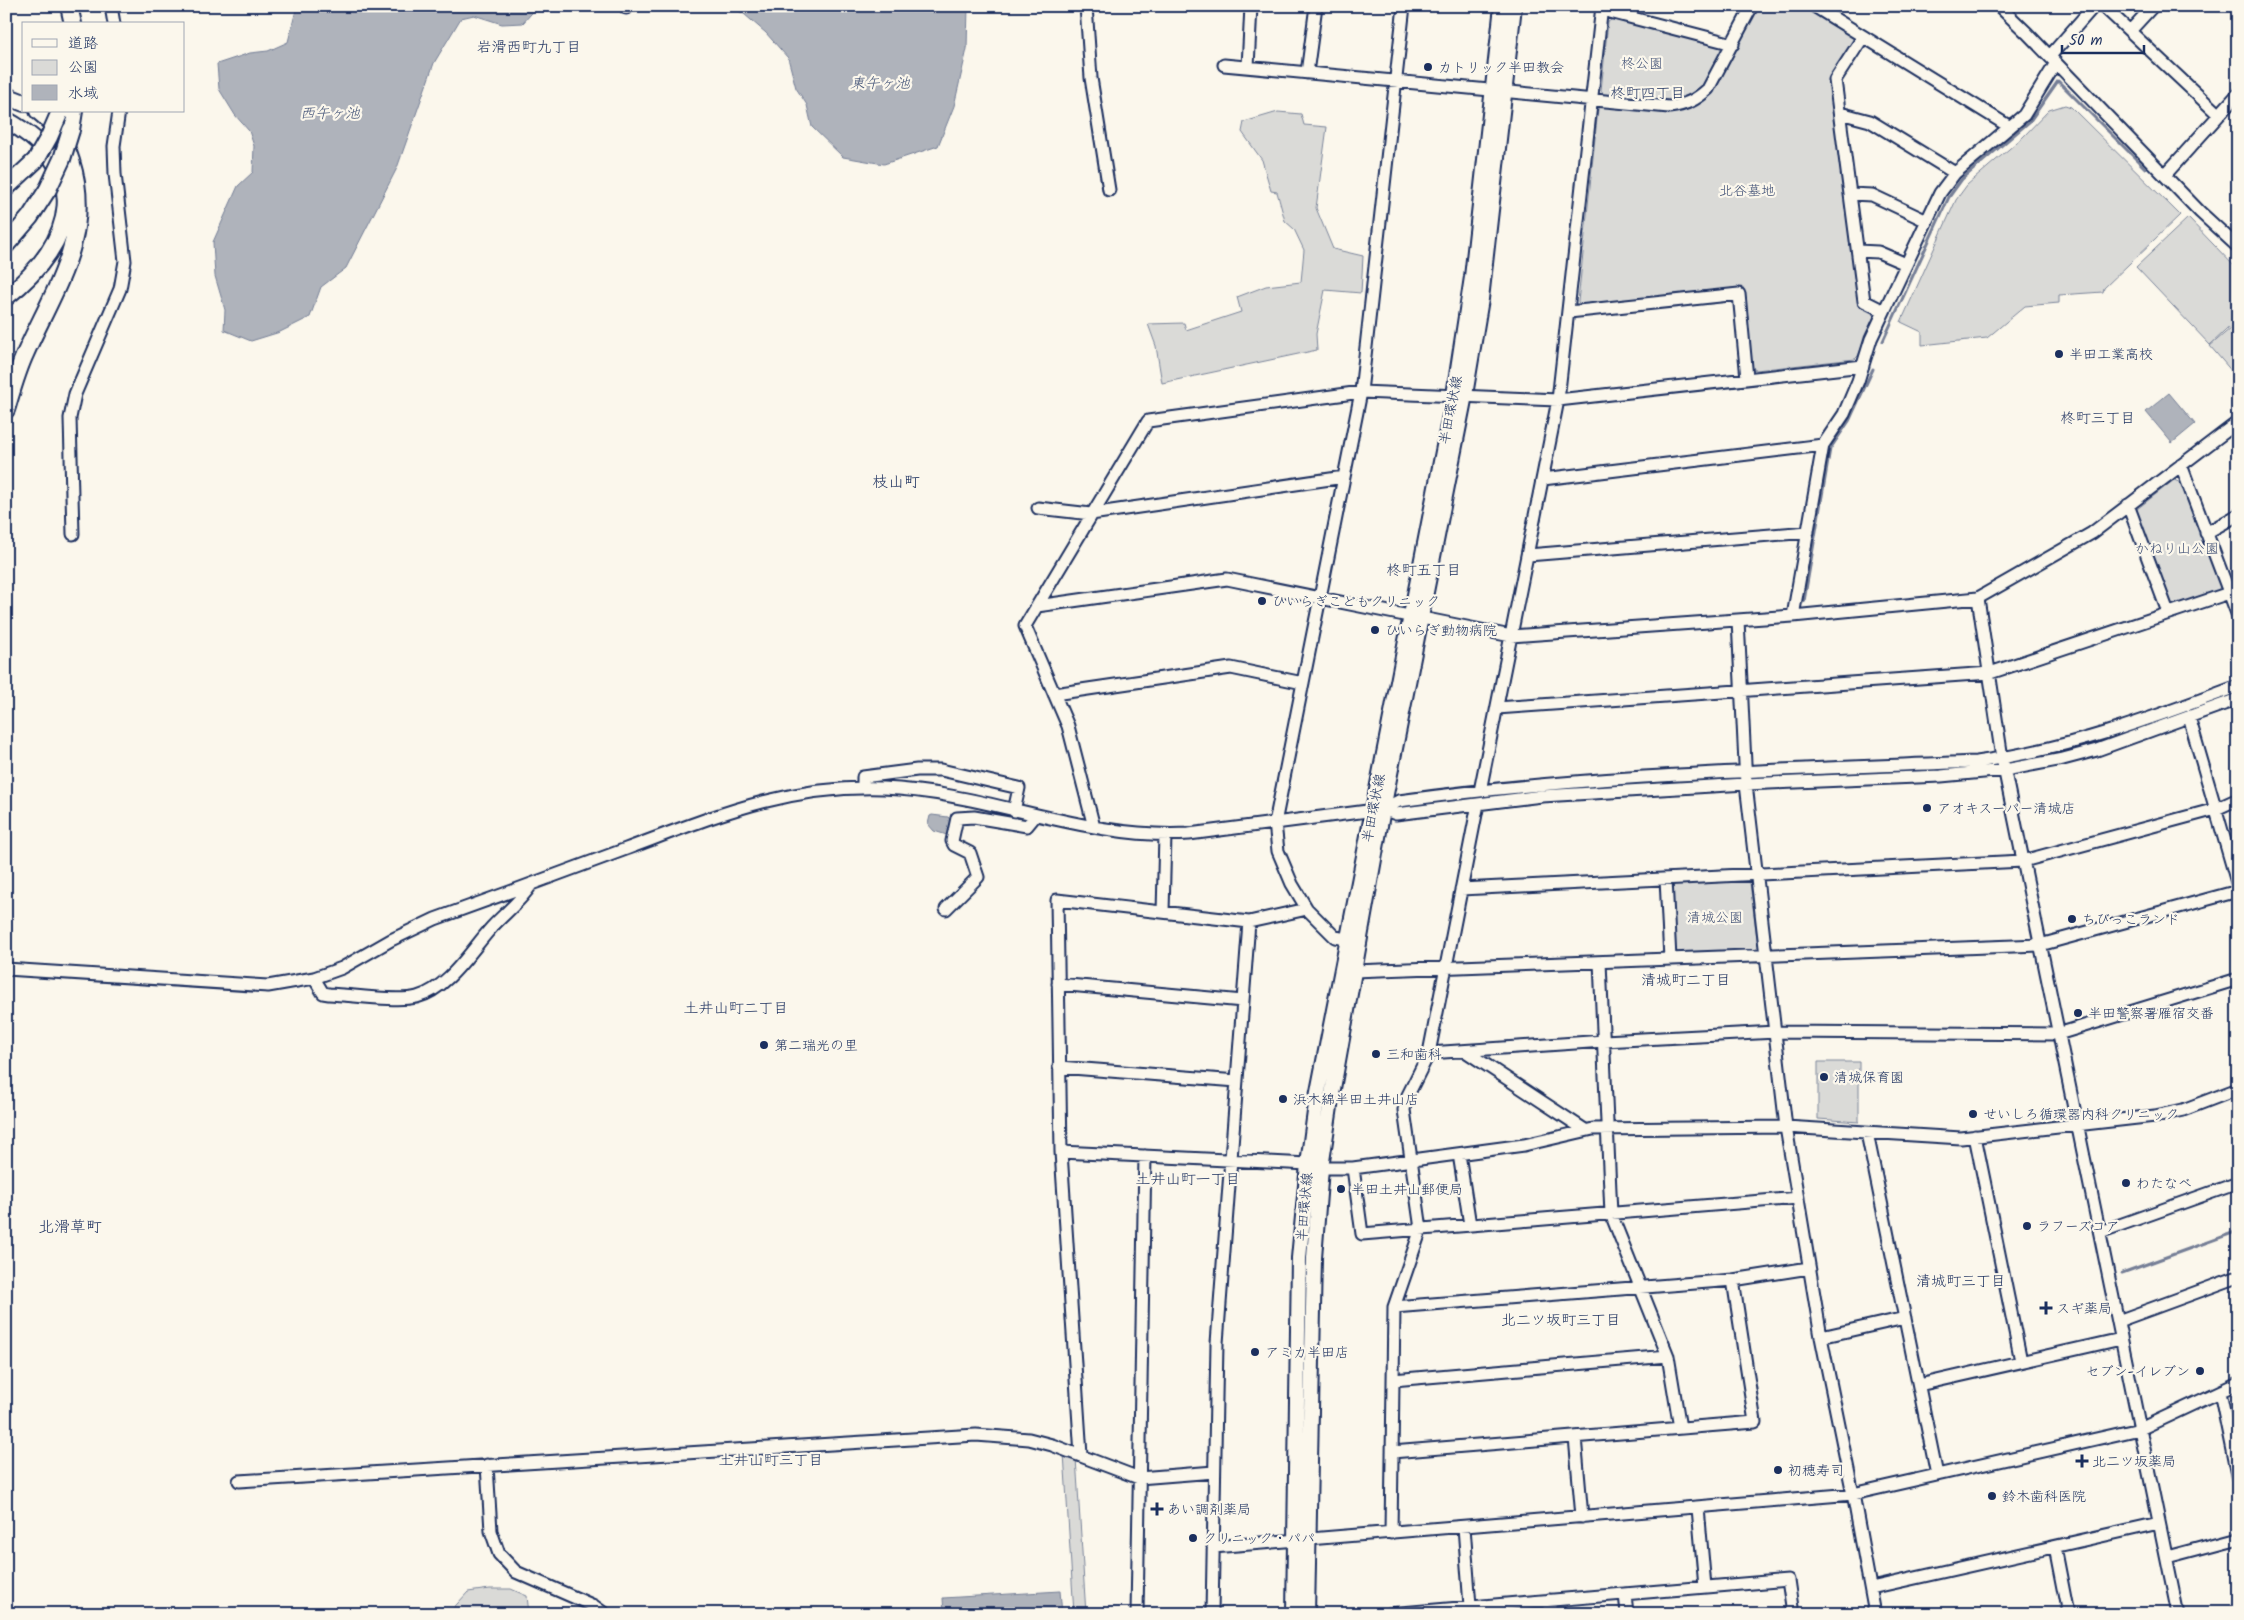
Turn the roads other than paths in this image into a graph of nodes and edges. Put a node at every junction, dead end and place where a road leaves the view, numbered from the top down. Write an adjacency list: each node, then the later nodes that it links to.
1 (61, 6): 17 (highway)
2 (69, 6): 18 (highway)
3 (111, 6): 19 (street)
4 (1086, 6): 43 (street)
5 (1251, 6): 25 (street)
6 (1316, 6): 26 (street)
7 (1404, 6): 27 (street)
8 (1502, 6): 28 (main road, 半田環状線)
9 (1514, 6): 28 (main road, 半田環状線)
10 (1752, 6): 22 (street)
11 (1814, 6): 21 (street)
12 (1999, 6): 23 (street)
13 (2094, 6): 23 (street)
14 (2103, 6): 20 (street)
15 (2153, 6): 20 (street)
16 (1602, 8): 22 (street); 31 (street)
17 (64, 22)
18 (73, 22)
19 (114, 22)
20 (2130, 31): 37 (street)
21 (1863, 37): 36 (street); 39 (street)
22 (1733, 44): 31 (street)
23 (2053, 59): 39 (street); 41 (street)
24 (1224, 65): 25 (street)
25 (1248, 67): 26 (street)
26 (1306, 73): 27 (street)
27 (1395, 82): 28 (street); 55 (street)
28 (1499, 91): 31 (street); 56 (main road, 半田環状線)
29 (2238, 94): 37 (street)
30 (6, 96): 32 (highway)
31 (1592, 100): 52 (street)
32 (22, 102)
33 (39, 112): 58 (highway)
34 (65, 112): 42 (highway, bridge); 46 (highway, bridge)
35 (119, 112): 70 (street)
36 (1840, 112): 40 (street); 44 (street)
37 (2218, 115): 41 (street)
38 (6, 120): 50 (highway)
39 (2010, 127): 40 (street)
40 (1955, 174): 45 (street)
41 (2165, 175): 47 (street)
42 (6, 188)
43 (1108, 190)
44 (1850, 194): 45 (street); 48 (street)
45 (1926, 221): 49 (street)
46 (6, 244)
47 (2238, 246)
48 (1858, 251): 49 (street); 51 (street)
49 (1906, 264): 51 (street)
50 (6, 297)
51 (1884, 311): 53 (street)
52 (1569, 312): 54 (street); 57 (street)
53 (1863, 366): 54 (street); 60 (street)
54 (1747, 378): 57 (street)
55 (1361, 392): 56 (street); 62 (street); 66 (street)
56 (1459, 395): 57 (street); 79 (main road, 半田環状線)
57 (1558, 400): 63 (street)
58 (6, 410)
59 (2238, 422): 61 (street)
60 (1823, 444): 63 (street); 68 (street)
61 (2181, 465): 64 (street); 69 (street)
62 (1344, 477): 66 (street); 73 (street)
63 (1544, 479): 71 (street)
64 (2128, 505): 74 (street); 76 (street)
65 (1038, 508): 66 (street)
66 (1091, 514): 75 (street)
67 (2238, 515): 69 (street)
68 (1808, 532): 71 (street); 77 (street)
69 (2206, 533): 72 (street)
70 (73, 534)
71 (1528, 556): 81 (street)
72 (2233, 591): 76 (street); 78 (street)
73 (1320, 597): 75 (street); 79 (street); 83 (street)
74 (1978, 598): 77 (street); 82 (street)
75 (1037, 606): 86 (street)
76 (2168, 612): 82 (street)
77 (1793, 616): 80 (street)
78 (2238, 616)
79 (1416, 617): 81 (street); 99 (main road, 半田環状線)
80 (1738, 620): 81 (street); 85 (street)
81 (1511, 636): 88 (street)
82 (1990, 673): 85 (street); 90 (street)
83 (1303, 683): 86 (street); 102 (street)
84 (2238, 686): 90 (street)
85 (1741, 691): 88 (street); 92 (street)
86 (1054, 694): 103 (street)
87 (2238, 699): 89 (street)
88 (1497, 708): 95 (street)
89 (2189, 717): 91 (street); 98 (street)
90 (2002, 758): 91 (street); 92 (street)
91 (2004, 770): 93 (street); 105 (street)
92 (1745, 771): 93 (street); 95 (street)
93 (1746, 784): 97 (street); 106 (street)
94 (863, 788): 100 (street); 100 (street); 108 (street)
95 (1480, 791): 99 (street)
96 (2238, 799): 98 (street)
97 (1478, 804): 99 (street); 110 (street)
98 (2216, 809): 105 (street); 109 (street)
99 (1378, 810): 102 (street); 116 (main road, 半田環状線); 123 (main road, 半田環状線)
100 (1014, 811): 101 (street)
101 (1036, 815): 103 (street); 112 (street)
102 (1275, 823): 104 (street); 113 (street)
103 (1094, 827): 104 (street)
104 (1165, 835): 114 (street)
105 (2023, 861): 106 (street); 117 (street)
106 (1756, 874): 107 (street); 118 (street)
107 (1666, 879): 110 (street); 119 (street)
108 (531, 884): 124 (street); 124 (street)
109 (2238, 886)
110 (1461, 889): 121 (street)
111 (2238, 891): 117 (street)
112 (946, 909)
113 (1307, 909): 115 (street); 116 (street)
114 (1163, 912): 115 (street); 126 (street)
115 (1249, 922): 127 (street)
116 (1348, 939): 147 (main road, 半田環状線)
117 (2040, 945): 118 (street); 129 (street)
118 (1766, 956): 119 (street); 128 (street)
119 (1670, 958): 120 (street)
120 (1600, 962): 121 (street); 130 (street)
121 (1446, 968): 123 (street); 132 (street)
122 (6, 969): 124 (street)
123 (1354, 971): 148 (main road, 半田環状線)
124 (314, 978)
125 (2238, 979): 129 (street)
126 (1058, 984): 127 (street); 133 (street)
127 (1243, 1001): 134 (street)
128 (1776, 1032): 129 (street); 130 (street); 137 (street)
129 (2058, 1034): 136 (street)
130 (1604, 1041): 131 (street); 138 (street)
131 (1465, 1051): 132 (street); 139 (street)
132 (1429, 1053): 146 (street)
133 (1059, 1067): 134 (street); 142 (street)
134 (1237, 1081): 145 (street)
135 (2238, 1089): 136 (street)
136 (2078, 1125): 141 (street); 155 (street)
137 (1786, 1127): 138 (street); 140 (street); 151 (street)
138 (1607, 1129): 139 (street); 152 (street)
139 (1585, 1130): 143 (street)
140 (1867, 1133): 141 (street); 161 (street)
141 (1975, 1136): 166 (street)
142 (1061, 1152): 144 (street); 175 (street)
143 (1459, 1154): 146 (street); 153 (street)
144 (1145, 1156): 145 (street); 180 (street)
145 (1232, 1160): 147 (street); 178 (street)
146 (1413, 1160): 149 (street); 154 (street)
147 (1308, 1164): 190 (main road, 半田環状線)
148 (1321, 1168): 149 (street); 190 (main road, 半田環状線)
149 (1353, 1168): 154 (street)
150 (2238, 1183): 155 (street)
151 (1798, 1198): 152 (street); 156 (street)
152 (1611, 1214): 153 (street); 159 (street)
153 (1470, 1225): 154 (street)
154 (1421, 1229): 160 (street)
155 (2100, 1232): 162 (street)
156 (1809, 1268): 158 (street); 163 (street)
157 (2238, 1276): 162 (street)
158 (1733, 1280): 159 (street); 171 (street)
159 (1640, 1286): 160 (street); 165 (street)
160 (1394, 1306): 167 (street)
161 (1905, 1318): 163 (street); 169 (street)
162 (2118, 1321): 164 (street)
163 (1820, 1336): 183 (street)
164 (2121, 1339): 166 (street); 172 (street)
165 (1668, 1356): 167 (street); 171 (street)
166 (2021, 1361): 169 (street)
167 (1393, 1380): 174 (street)
168 (2238, 1383): 170 (street)
169 (1919, 1385): 179 (street)
170 (2220, 1392): 172 (street); 176 (street)
171 (1680, 1428): 173 (street)
172 (2140, 1429): 179 (street); 186 (street)
173 (1575, 1437): 174 (street); 185 (street)
174 (1392, 1452): 188 (street)
175 (1081, 1454): 177 (street); 180 (street)
176 (2235, 1458): 181 (street)
177 (487, 1465): 182 (street); 199 (street)
178 (1214, 1472): 180 (street); 192 (street)
179 (1937, 1475): 183 (street)
180 (1139, 1478): 200 (street)
181 (2238, 1480)
182 (239, 1481)
183 (1853, 1494): 184 (street); 195 (street)
184 (1698, 1508): 185 (street); 194 (street)
185 (1582, 1517): 187 (street)
186 (2159, 1522): 191 (street); 193 (street)
187 (1464, 1527): 188 (street); 198 (street)
188 (1391, 1533): 190 (street)
189 (2238, 1538): 193 (street)
190 (1302, 1539): 192 (street); 202 (main road, 半田環状線); 203 (main road, 半田環状線)
191 (2055, 1546): 195 (street); 209 (street)
192 (1213, 1547): 201 (street)
193 (2166, 1557): 210 (street)
194 (1705, 1588): 196 (street); 207 (street)
195 (1871, 1588): 208 (street)
196 (1625, 1594): 197 (street); 206 (street)
197 (1550, 1600): 198 (street); 205 (street)
198 (1470, 1606): 204 (street)
199 (605, 1614)
200 (1137, 1614)
201 (1212, 1614)
202 (1294, 1614)
203 (1307, 1614)
204 (1389, 1614)
205 (1551, 1614)
206 (1627, 1614)
207 (1793, 1614)
208 (1875, 1614)
209 (2068, 1614)
210 (2178, 1614)

